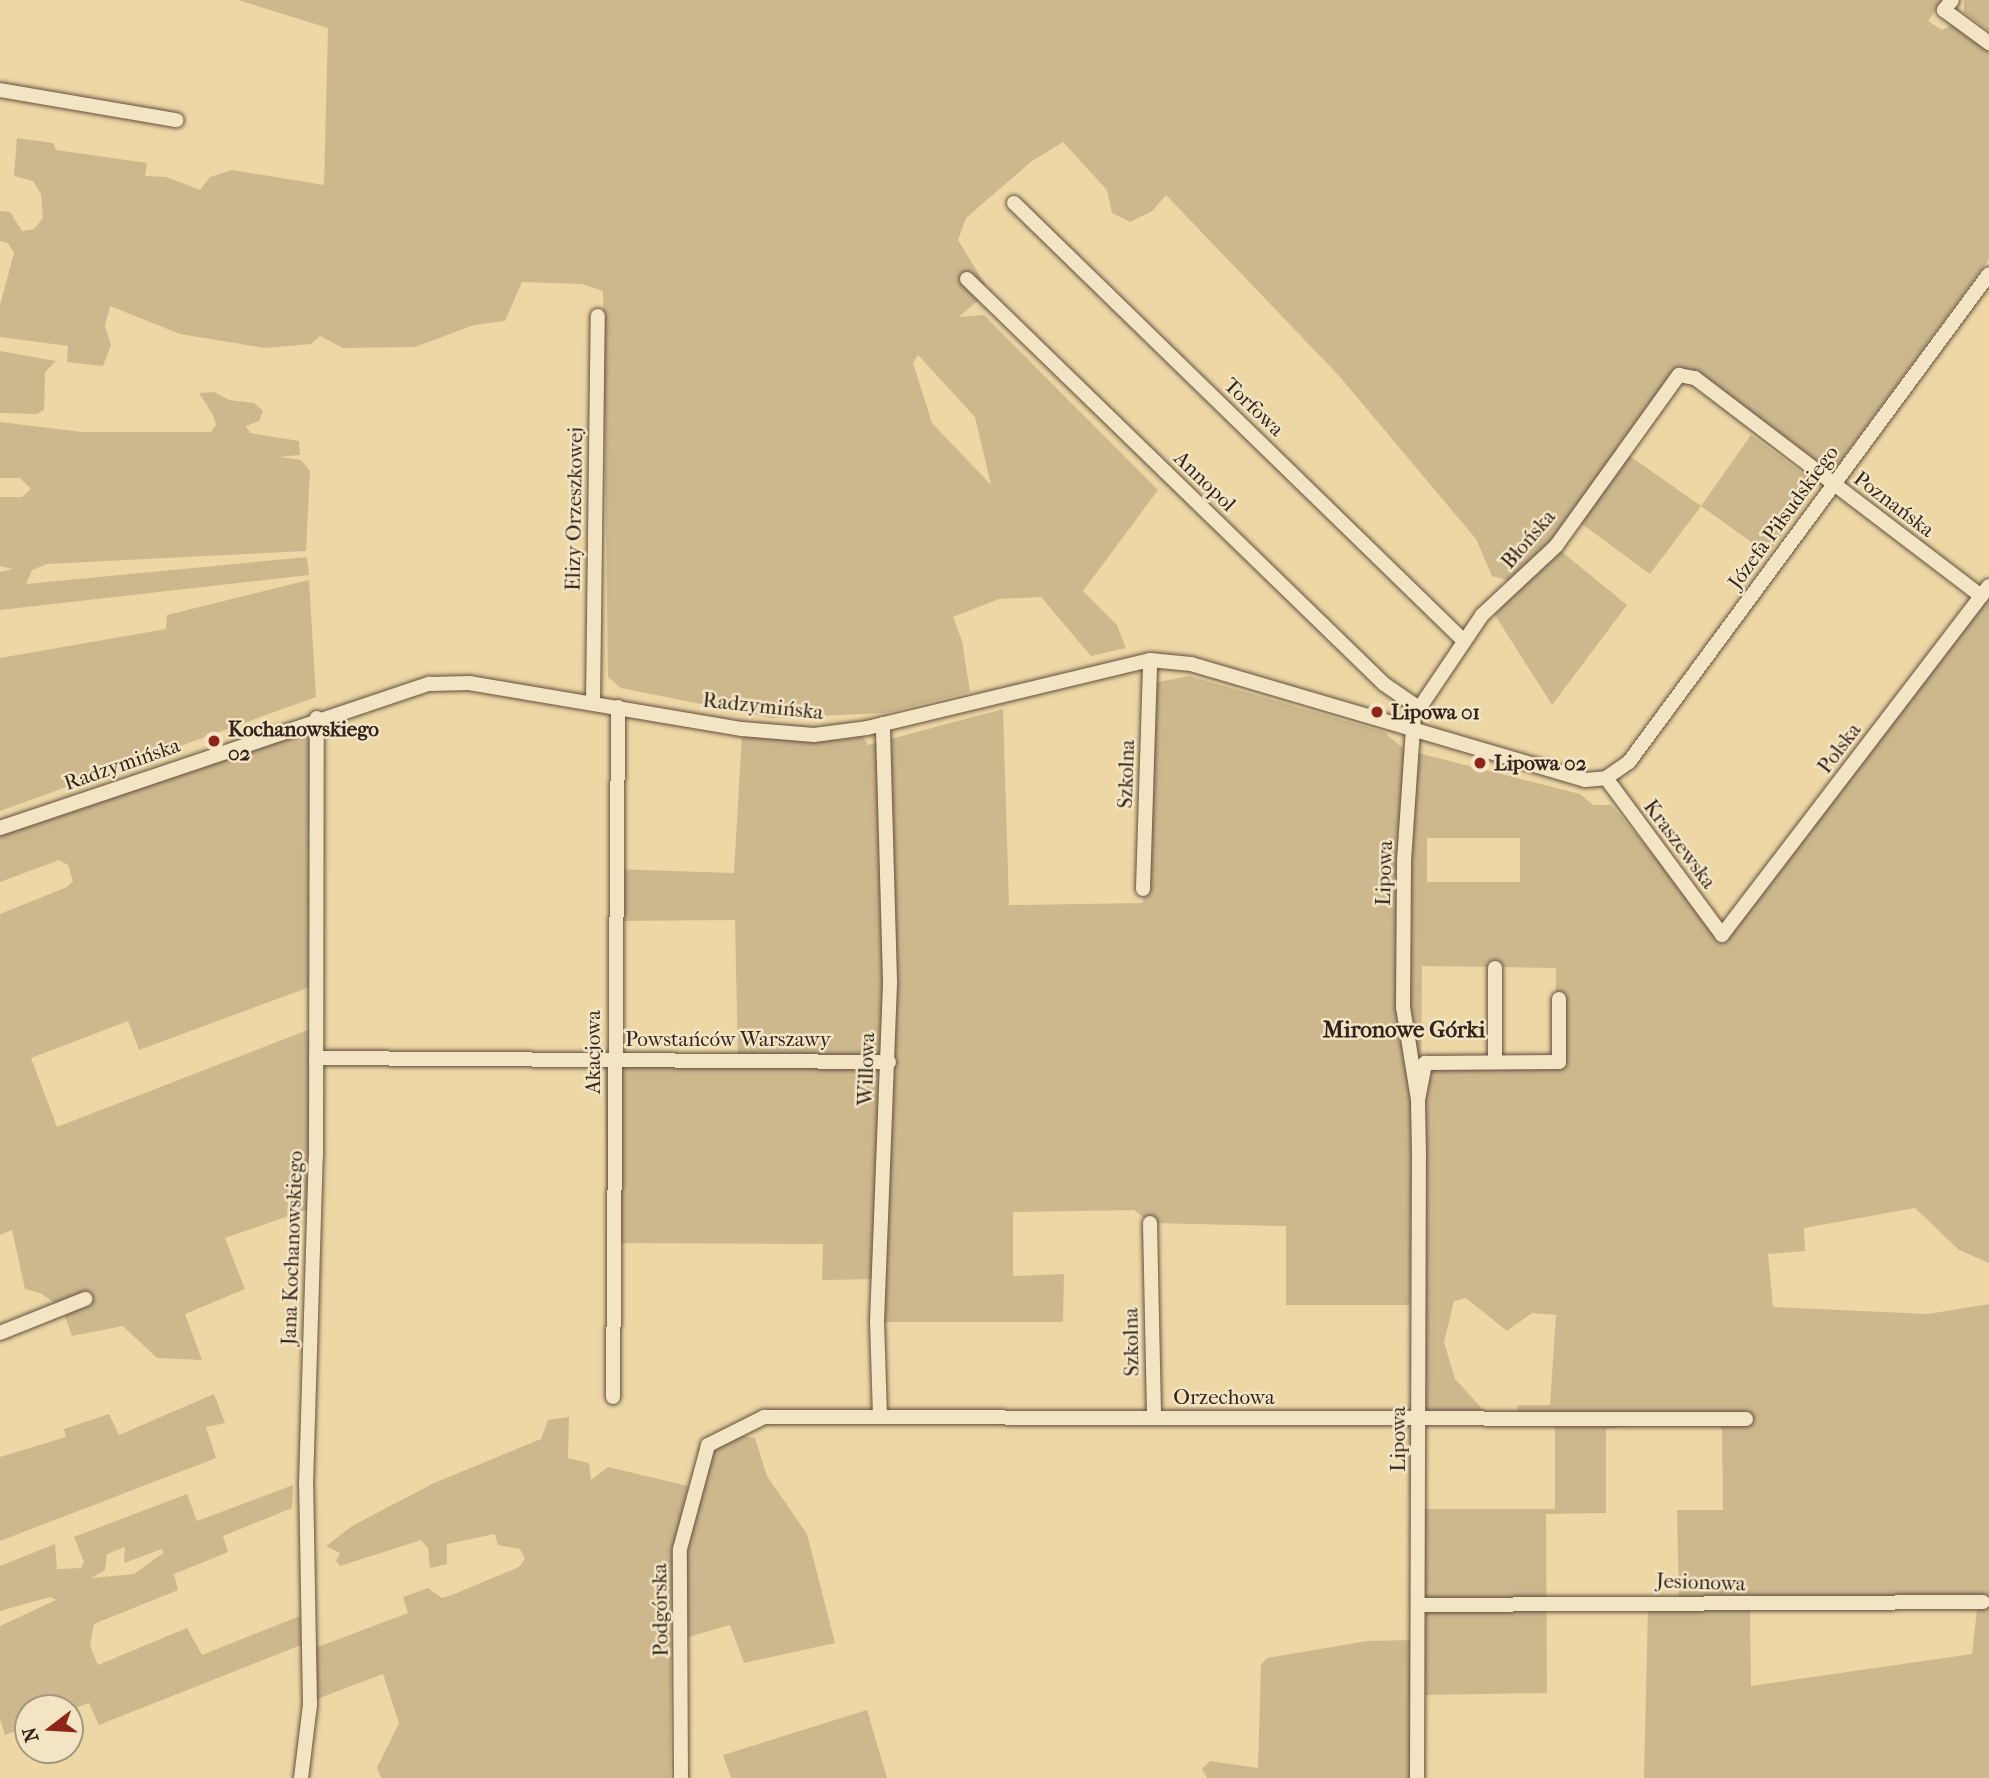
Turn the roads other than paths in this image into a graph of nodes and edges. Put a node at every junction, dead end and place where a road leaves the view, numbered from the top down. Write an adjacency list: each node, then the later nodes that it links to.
1 (1948, 5): 2 (street)
2 (1989, 43)
3 (0, 90): 4 (street)
4 (176, 120)
5 (1014, 203): 12 (street, Torfowa)
6 (1989, 274): 10 (street, Józefa Piłsudskiego)
7 (967, 279): 16 (street, Annopol)
8 (598, 316): 14 (street, Elizy Orzeszkowej)
9 (1679, 374): 10 (street, Poznańska); 12 (street, Błońska)
10 (1833, 484): 11 (street, Poznańska); 20 (street, Józefa Piłsudskiego)
11 (1985, 591): 23 (street, Polska)
12 (1464, 642): 16 (street, Błońska)
13 (1150, 660): 18 (street, Radzymińska); 19 (street, Radzymińska); 22 (street, Szkolna)
14 (593, 703): 15 (street, Radzymińska); 17 (street, Radzymińska)
15 (618, 707): 18 (street, Radzymińska); 27 (street, Akacjowa)
16 (1419, 708): 19 (street, Błońska)
17 (317, 718): 21 (street, Radzymińska); 26 (street, Jana Kochanowskiego)
18 (883, 724): 28 (street, Willowa)
19 (1412, 730): 20 (street, Radzymińska); 30 (street, Lipowa)
20 (1606, 778): 23 (street, Kraszewska)
21 (0, 828)
22 (1143, 889)
23 (1722, 935)
24 (1495, 968): 29 (street)
25 (1559, 999): 29 (street)
26 (316, 1058): 27 (street, Powstańców Warszawy); 42 (street, Jana Kochanowskiego)
27 (614, 1060): 28 (street, Powstańców Warszawy); 34 (street, Akacjowa)
28 (889, 1062): 35 (street, Willowa)
29 (1495, 1062): 30 (street, Lipowa)
30 (1418, 1100): 37 (street, Lipowa)
31 (1150, 1223): 36 (street, Szkolna)
32 (85, 1299): 33 (street)
33 (0, 1334)
34 (613, 1396)
35 (880, 1416): 36 (street, Orzechowa); 39 (street, Orzechowa)
36 (1154, 1418): 37 (street, Orzechowa)
37 (1419, 1419): 38 (street, Orzechowa); 41 (street, Lipowa)
38 (1746, 1419)
39 (708, 1445): 43 (street, Podgórska)
40 (1983, 1602): 41 (street, Jesionowa)
41 (1418, 1605): 44 (street, Lipowa)
42 (301, 1778)
43 (681, 1778)
44 (1417, 1778)

